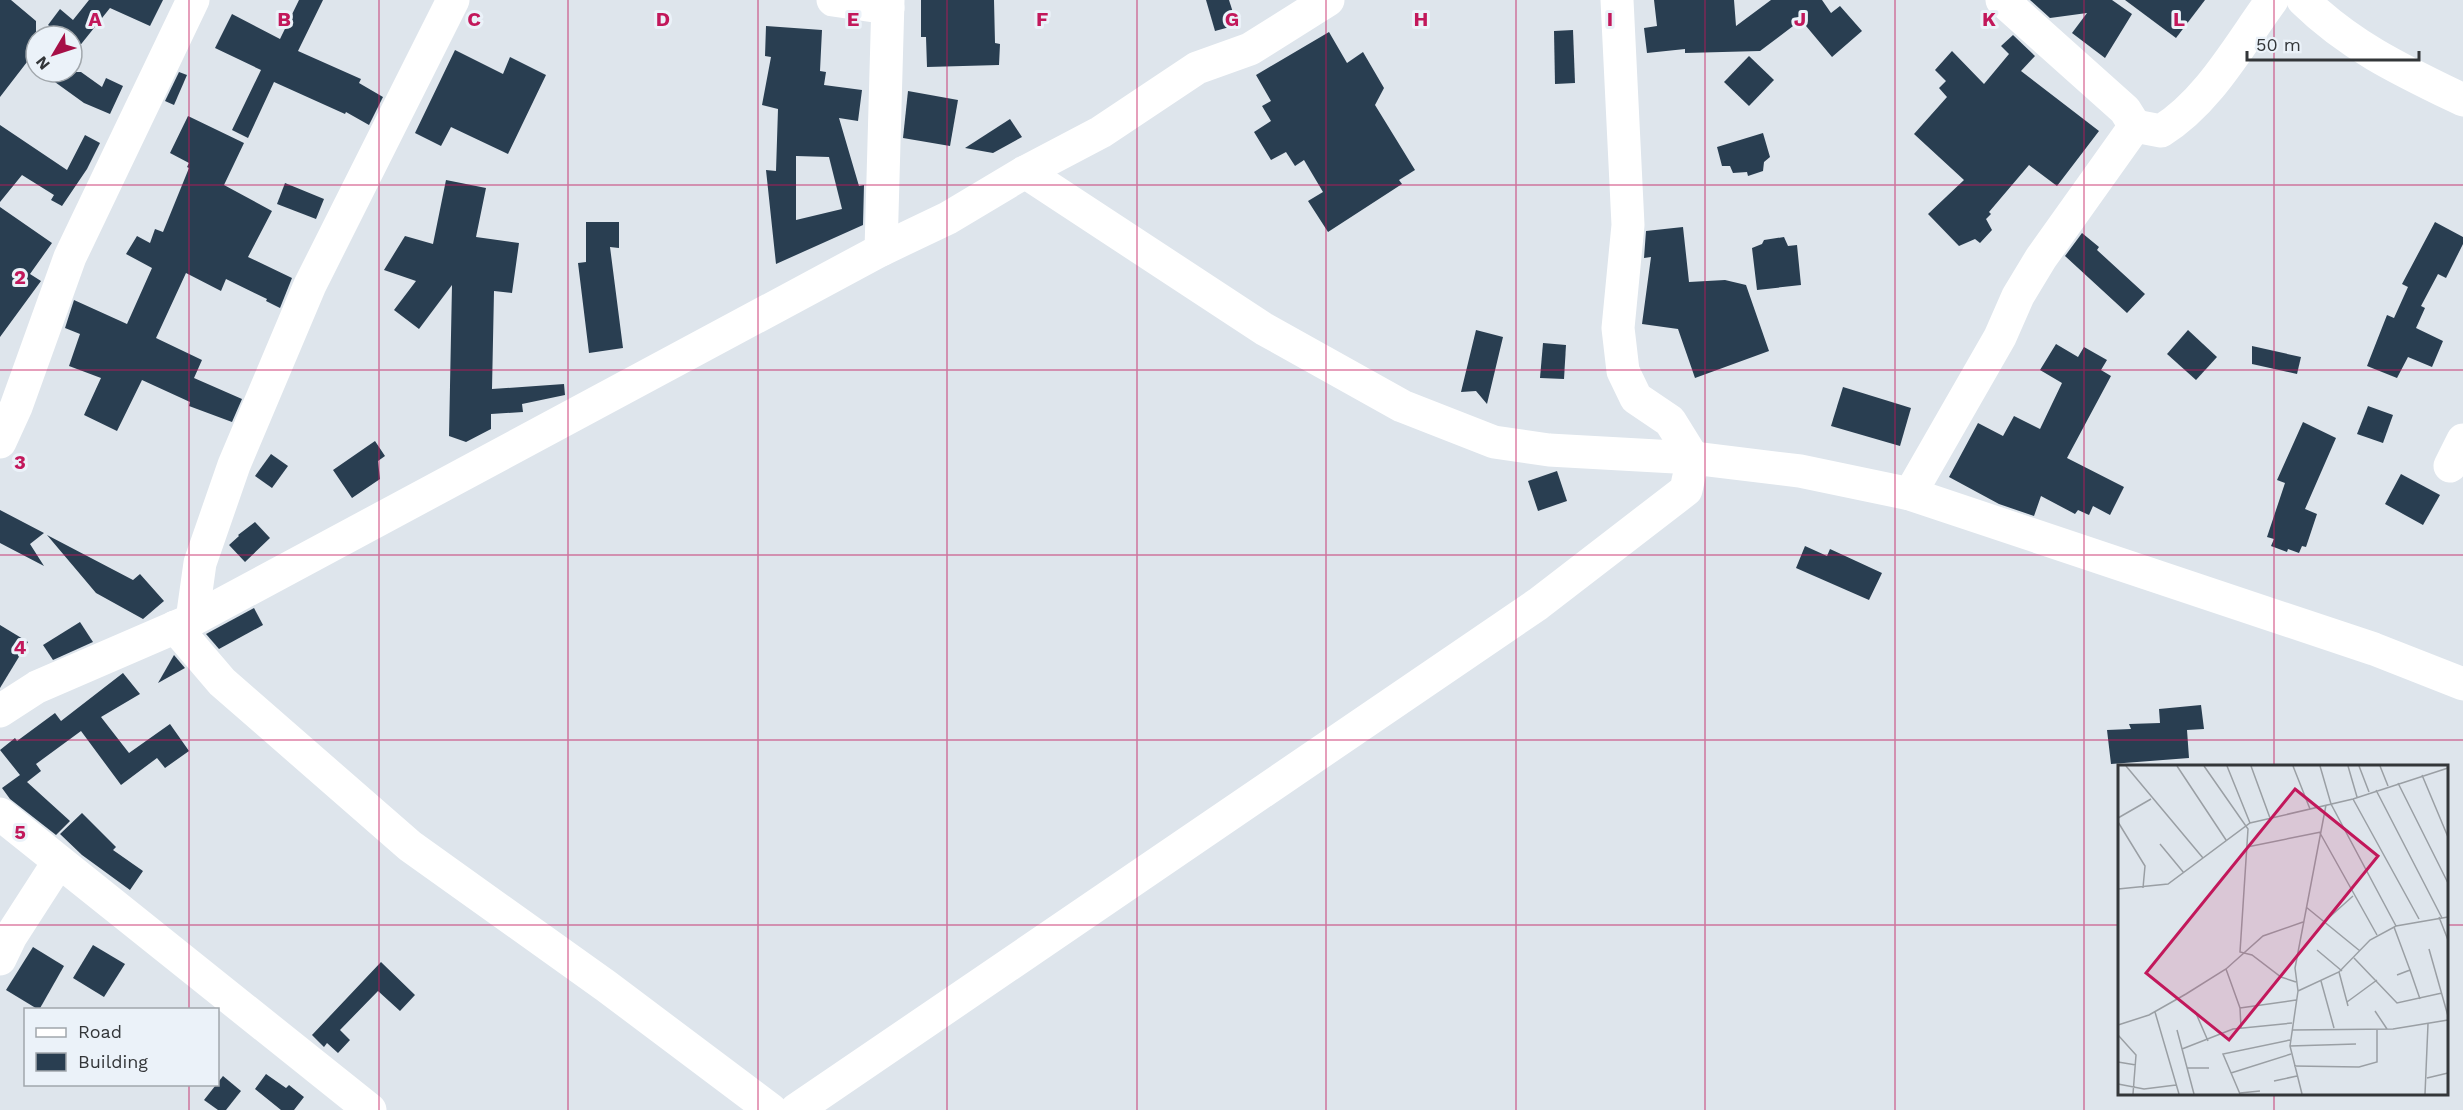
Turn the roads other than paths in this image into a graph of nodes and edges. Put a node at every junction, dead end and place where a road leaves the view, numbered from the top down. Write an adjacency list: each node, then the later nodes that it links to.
1 (193, 0): 14 (street)
2 (453, 0): 17 (street)
3 (833, 0): 9 (street)
4 (1328, 0): 12 (street)
5 (1617, 0): 15 (street)
6 (2002, 0): 11 (street)
7 (2272, 0): 11 (street)
8 (2303, 0): 10 (street)
9 (888, 4): 13 (street)
10 (2463, 100)
11 (2134, 126): 16 (street)
12 (1025, 172): 13 (street); 15 (street)
13 (881, 250): 17 (street)
14 (0, 442)
15 (1693, 458): 16 (street); 25 (street)
16 (1910, 494): 18 (street)
17 (183, 623): 19 (street); 24 (street)
18 (2463, 684)
19 (0, 711)
20 (0, 814): 21 (street)
21 (58, 863): 22 (street); 23 (street)
22 (0, 958)
23 (370, 1110)
24 (771, 1110)
25 (796, 1110)

